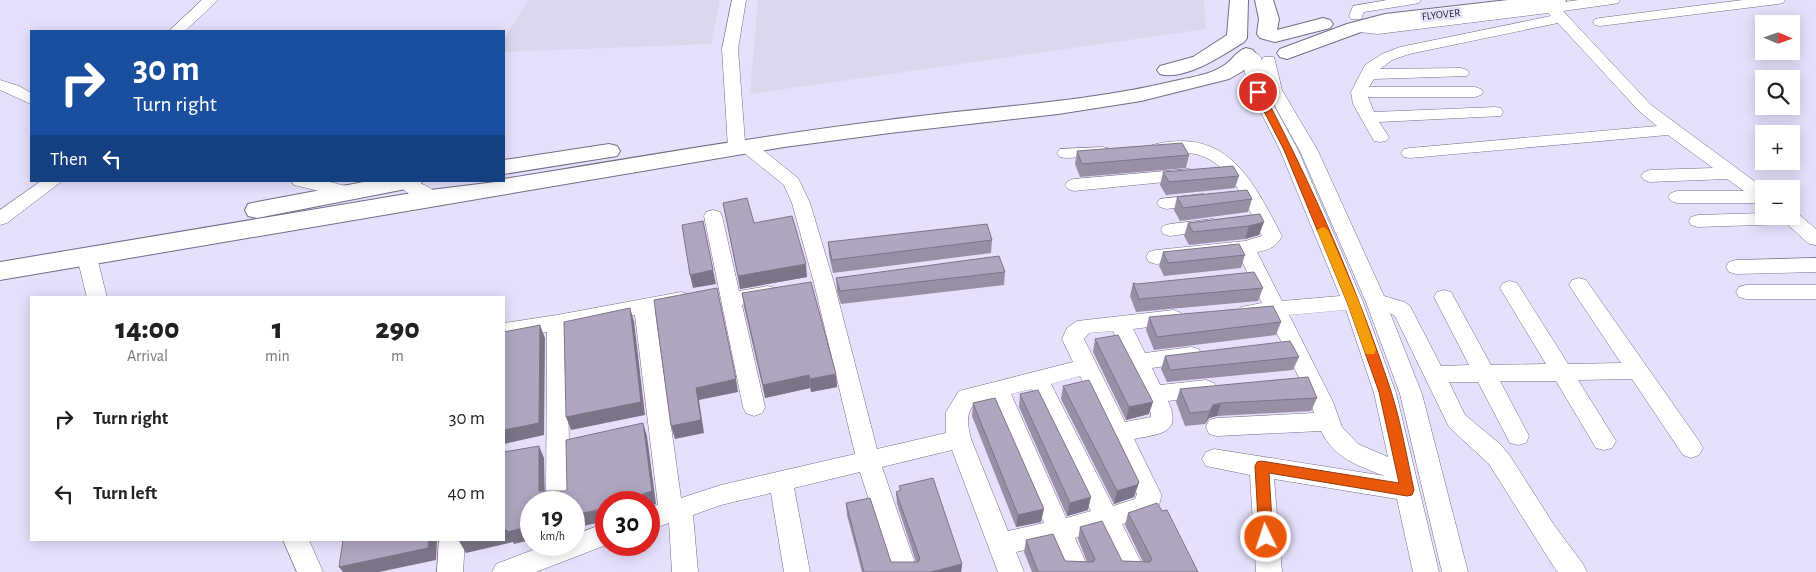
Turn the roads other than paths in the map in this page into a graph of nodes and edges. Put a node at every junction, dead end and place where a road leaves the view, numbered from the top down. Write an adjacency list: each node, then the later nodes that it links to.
1 (211, 0): 14 (street)
2 (739, 0): 29 (street)
3 (1239, 0): 16 (main road)
4 (1264, 0): 15 (main road)
5 (1414, 0): 12 (street)
6 (1502, 0): 11 (main road, FLYOVER)
7 (1613, 0): 10 (street)
8 (1778, 0): 9 (street)
9 (1739, 2): 13 (street)
10 (1557, 9): 11 (main road, FLYOVER); 12 (street); 17 (street); 27 (street)
11 (1383, 16): 12 (main road, FLYOVER)
12 (1355, 22): 15 (main road); 16 (main road)
13 (1600, 22)
14 (177, 30)
15 (1271, 35): 16 (main road); 16 (main road)
16 (1258, 52): 29 (main road); 73 (street); 74 (street)
17 (1368, 74): 18 (street); 20 (street)
18 (1461, 74)
19 (0, 85): 23 (street)
20 (1359, 92): 21 (street); 26 (street)
21 (1475, 92)
22 (0, 98): 24 (street)
23 (30, 99)
24 (30, 100)
25 (1494, 112): 26 (street)
26 (1368, 117): 28 (street)
27 (1672, 130): 32 (street); 36 (street)
28 (1380, 137)
29 (740, 143): 34 (main road); 48 (main road); 65 (street)
30 (1144, 150): 35 (street)
31 (1115, 151): 33 (street)
32 (1410, 152)
33 (1066, 153)
34 (505, 167)
35 (1235, 171): 42 (street); 45 (street)
36 (1731, 173): 37 (street); 43 (street)
37 (1650, 176)
38 (52, 182): 51 (street)
39 (305, 182): 44 (street)
40 (403, 182): 44 (main road)
41 (409, 182): 48 (street)
42 (1074, 185)
43 (1755, 190)
44 (352, 192): 59 (main road)
45 (1250, 195): 49 (street); 53 (street)
46 (1677, 197): 47 (street)
47 (1755, 197)
48 (430, 198): 60 (main road)
49 (1166, 203)
50 (713, 216): 70 (street)
51 (0, 218)
52 (1755, 219): 54 (street)
53 (1247, 220): 56 (street); 58 (street)
54 (1698, 221)
55 (1799, 225): 57 (street)
56 (1170, 230)
57 (1816, 239)
58 (1245, 248): 61 (street); 76 (street)
59 (0, 255)
60 (87, 257): 64 (main road); 71 (street)
61 (1156, 257)
62 (1816, 265): 63 (street)
63 (1736, 267)
64 (0, 272)
65 (815, 285): 70 (street); 102 (street)
66 (1579, 285): 85 (street)
67 (1510, 288): 86 (street)
68 (1746, 292): 69 (street)
69 (1816, 292)
70 (718, 295): 75 (street); 93 (street)
71 (97, 296)
72 (1444, 297): 87 (street)
73 (1353, 302): 76 (street); 105 (street)
74 (1376, 302): 88 (street); 126 (street)
75 (644, 306): 79 (street); 107 (street)
76 (1275, 309): 77 (street); 94 (street)
77 (1226, 314)
78 (1197, 316): 80 (street)
79 (557, 323): 81 (street); 106 (street)
80 (1120, 323): 83 (street); 84 (street)
81 (505, 331)
82 (1215, 352): 83 (street)
83 (1138, 362): 92 (street)
84 (1085, 367): 89 (street); 96 (street)
85 (1638, 371): 86 (street); 100 (street)
86 (1562, 372): 87 (street); 99 (street)
87 (1485, 373): 88 (street); 97 (street)
88 (1433, 374): 127 (street)
89 (1038, 379): 91 (street); 109 (street)
90 (1222, 388): 92 (street)
91 (998, 390): 98 (street); 110 (street)
92 (1153, 394): 96 (street)
93 (754, 407)
94 (1326, 422): 95 (street); 105 (street)
95 (1217, 427)
96 (1118, 433): 109 (street)
97 (1518, 436)
98 (959, 439): 102 (street); 113 (street)
99 (1604, 441)
100 (1691, 448)
101 (1214, 459): 103 (street)
102 (868, 461): 104 (street); 120 (street)
103 (1261, 466): 105 (street); 124 (street)
104 (782, 481): 107 (street); 119 (street)
105 (1405, 482): 125 (street)
106 (558, 491)
107 (676, 509): 108 (street); 118 (street)
108 (660, 515)
109 (1106, 517): 110 (street); 123 (street)
110 (1059, 531): 113 (street); 122 (street)
111 (296, 541): 115 (street)
112 (452, 541): 116 (street)
113 (1000, 544): 121 (street)
114 (540, 556): 117 (street)
115 (310, 572)
116 (450, 572)
117 (505, 572)
118 (685, 572)
119 (797, 572)
120 (905, 572)
121 (1011, 572)
122 (1077, 572)
123 (1133, 572)
124 (1269, 572)
125 (1426, 572)
126 (1455, 572)
127 (1574, 572)

